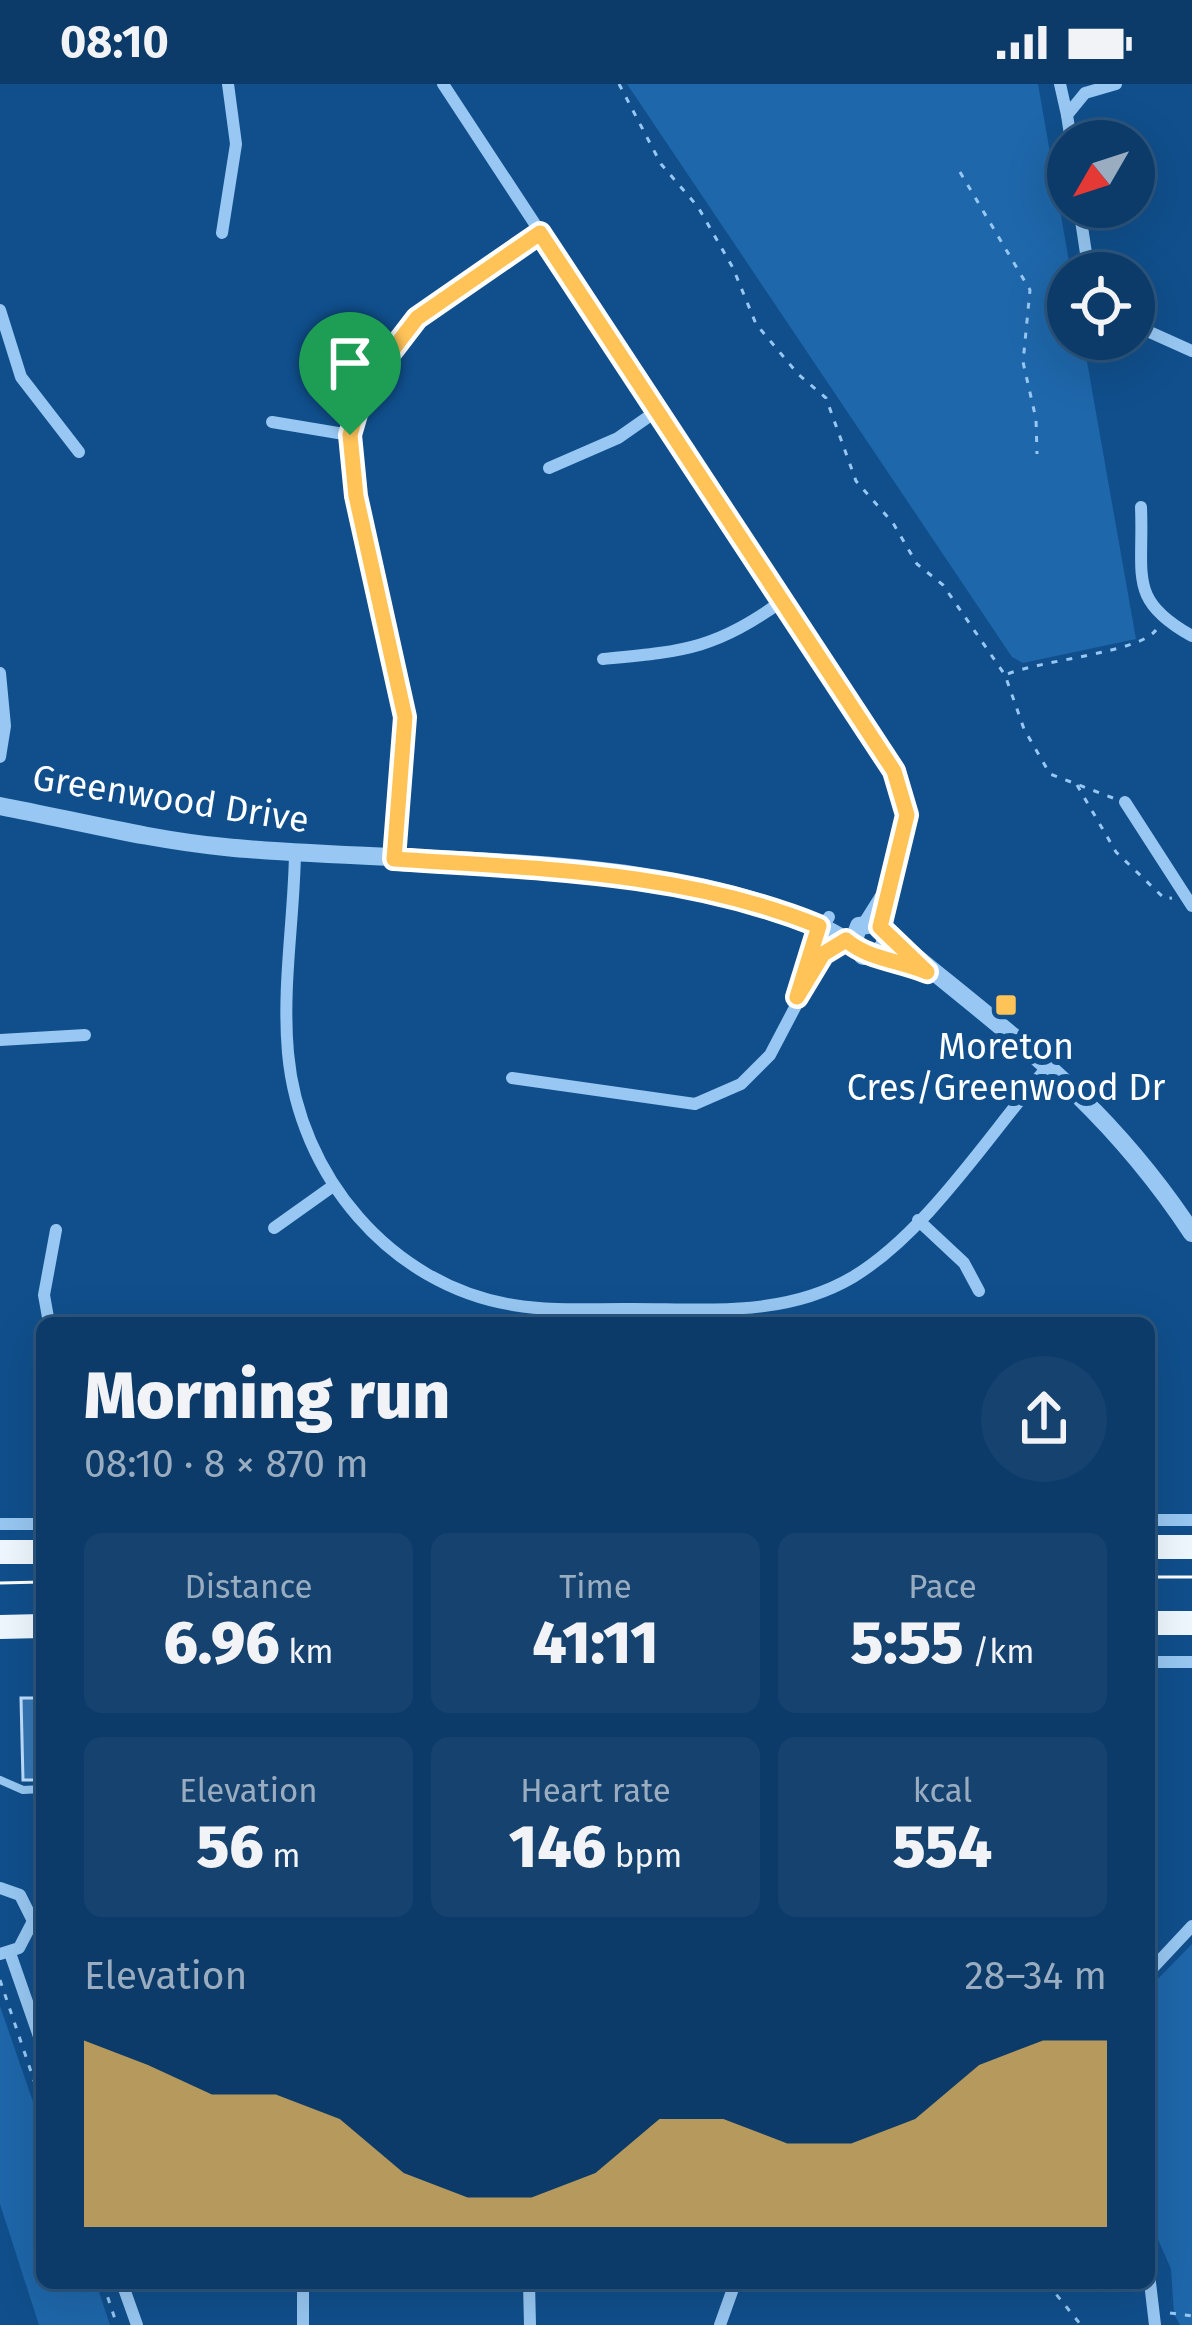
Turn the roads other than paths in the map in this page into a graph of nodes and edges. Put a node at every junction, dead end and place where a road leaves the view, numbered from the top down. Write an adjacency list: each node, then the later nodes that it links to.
1 (227, 84): 7 (street)
2 (443, 84): 8 (street)
3 (1060, 84): 5 (street)
4 (1116, 84): 5 (street)
5 (1067, 115): 6 (street)
6 (1068, 120)
7 (222, 233)
8 (540, 233): 12 (street); 14 (street)
9 (0, 310): 15 (street)
10 (1155, 334): 11 (street)
11 (1192, 351)
12 (658, 410): 16 (street); 18 (street)
13 (272, 422): 14 (street)
14 (350, 435): 26 (street)
15 (79, 452)
16 (549, 468)
17 (1141, 507): 19 (street)
18 (785, 599): 20 (street); 29 (street)
19 (1192, 636)
20 (603, 659)
21 (0, 673): 22 (street)
22 (0, 757)
23 (1124, 802): 27 (street)
24 (0, 806): 25 (street, Greenwood Drive)
25 (295, 853): 26 (street, Greenwood Drive); 35 (street)
26 (394, 859): 28 (street, Greenwood Drive)
27 (1189, 902)
28 (824, 922): 29 (street, Greenwood Drive); 30 (street)
29 (866, 936): 30 (street); 33 (street, Greenwood Drive)
30 (797, 997): 34 (street)
31 (85, 1034): 32 (street)
32 (0, 1040)
33 (1050, 1064): 36 (street); 39 (street, Greenwood Drive)
34 (512, 1078)
35 (333, 1186): 36 (street); 37 (street)
36 (918, 1220): 40 (street)
37 (274, 1228)
38 (56, 1230): 41 (street)
39 (1192, 1232)
40 (979, 1291)
41 (48, 1317)
42 (1155, 1520): 43 (street)
43 (1192, 1520)
44 (0, 1524): 45 (street)
45 (36, 1524)
46 (1155, 1547): 47 (highway)
47 (1192, 1547)
48 (0, 1552): 49 (highway)
49 (36, 1552)
50 (1155, 1623): 51 (highway)
51 (1192, 1623)
52 (34, 1626): 53 (highway); 54 (street)
53 (0, 1627)
54 (0, 1636)
55 (1155, 1662): 56 (street)
56 (1192, 1662)
57 (0, 1780): 58 (lane)
58 (36, 1789)
59 (0, 1887): 60 (street)
60 (26, 1902): 61 (street); 62 (street)
61 (36, 1903)
62 (36, 1926)
63 (1192, 1926): 66 (street)
64 (36, 1929): 65 (street)
65 (5, 1954): 67 (street)
66 (1155, 1966)
67 (36, 2030)
68 (124, 2289): 72 (street)
69 (302, 2289): 73 (street)
70 (530, 2289): 74 (street)
71 (733, 2289): 75 (street)
72 (136, 2325)
73 (303, 2325)
74 (530, 2325)
75 (720, 2325)

